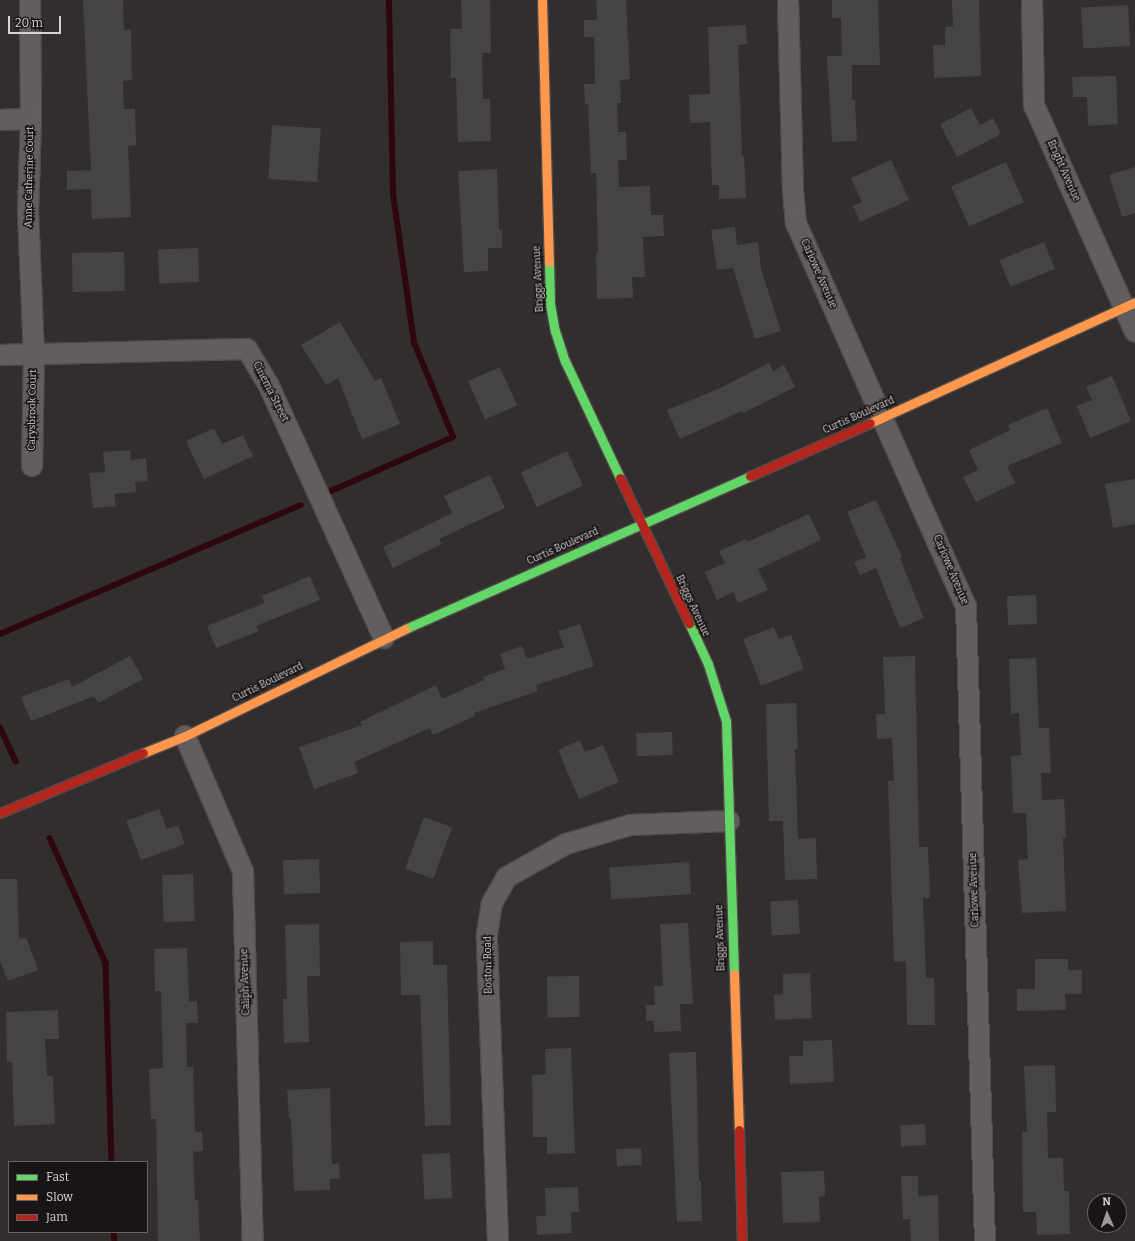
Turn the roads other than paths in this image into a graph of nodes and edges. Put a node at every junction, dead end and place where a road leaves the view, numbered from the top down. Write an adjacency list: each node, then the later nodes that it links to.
1 (30, 0): 5 (street, Anne Catherine Court)
2 (542, 0): 13 (street, Briggs Avenue)
3 (788, 0): 11 (street, Carlowe Avenue)
4 (1032, 0): 7 (street, Bright Avenue)
5 (31, 119): 6 (street); 9 (street, Anne Catherine Court)
6 (0, 120)
7 (1129, 304): 8 (street, Bright Avenue); 11 (street, Curtis Boulevard)
8 (1135, 332)
9 (34, 354): 10 (street, Cinema Street); 12 (street, Carysbrook Court); 14 (street, Cinema Street)
10 (0, 355)
11 (883, 417): 13 (street, Curtis Boulevard); 21 (street, Carlowe Avenue)
12 (32, 466)
13 (642, 524): 14 (street, Curtis Boulevard); 17 (street, Briggs Avenue)
14 (384, 638): 15 (street, Curtis Boulevard)
15 (185, 736): 16 (street, Curtis Boulevard); 18 (street, Caliph Avenue)
16 (0, 813)
17 (729, 821): 19 (street, Boston Road); 20 (street, Briggs Avenue)
18 (253, 1241)
19 (498, 1241)
20 (742, 1241)
21 (985, 1241)

